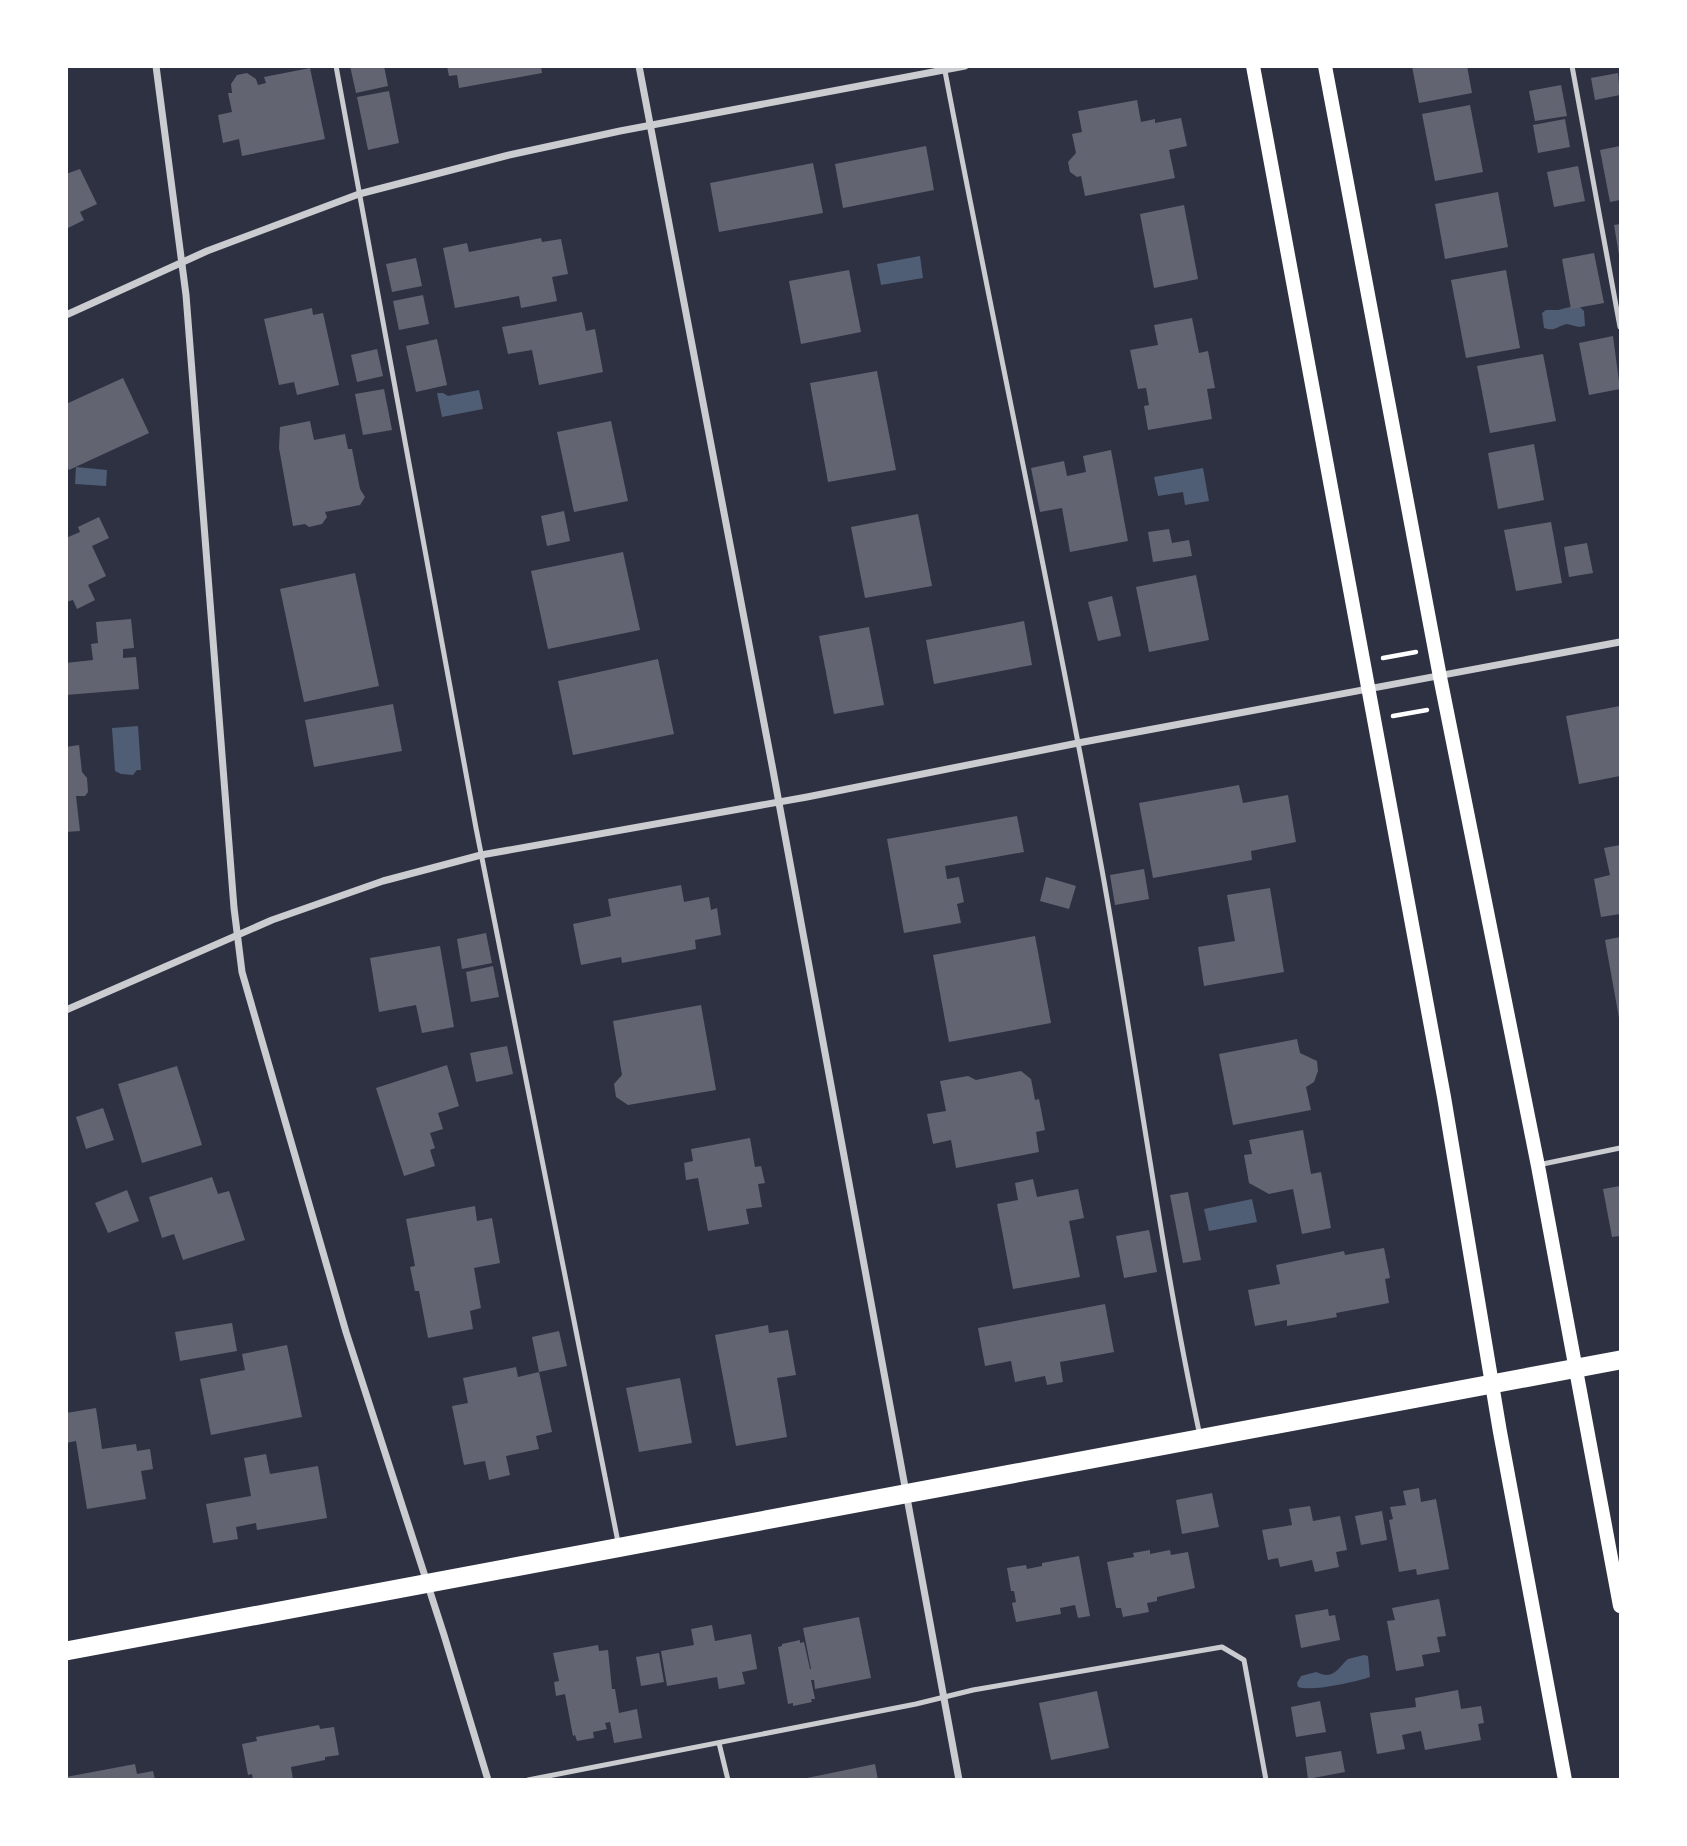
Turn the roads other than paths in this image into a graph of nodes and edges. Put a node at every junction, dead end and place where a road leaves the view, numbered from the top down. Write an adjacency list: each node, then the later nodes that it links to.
1 (156, 66): 11 (street)
2 (337, 66): 10 (lane)
3 (639, 66): 9 (street)
4 (965, 66): 8 (street)
5 (1253, 66): 16 (main road)
6 (1325, 66): 15 (main road)
7 (1572, 66): 13 (lane)
8 (945, 68): 9 (street); 17 (lane)
9 (650, 125): 10 (street); 18 (street)
10 (359, 194): 11 (street); 19 (lane)
11 (183, 263): 12 (street); 20 (street)
12 (66, 315)
13 (1620, 327)
14 (1620, 642): 15 (street)
15 (1440, 677): 16 (street); 23 (main road)
16 (1369, 690): 17 (street); 26 (main road)
17 (1078, 743): 18 (street); 27 (lane)
18 (779, 802): 19 (street); 28 (street)
19 (481, 855): 20 (street); 29 (lane)
20 (238, 934): 21 (street); 30 (street)
21 (66, 1010)
22 (1620, 1148): 23 (lane)
23 (1538, 1166): 25 (main road)
24 (1620, 1360): 25 (highway)
25 (1576, 1369): 26 (highway); 31 (main road)
26 (1492, 1385): 27 (highway); 40 (main road)
27 (1200, 1439): 28 (highway)
28 (906, 1495): 29 (highway); 33 (street)
29 (619, 1549): 30 (highway)
30 (428, 1584): 32 (highway); 35 (street)
31 (1620, 1606)
32 (66, 1651)
33 (943, 1697): 34 (lane); 38 (street); 39 (lane)
34 (719, 1743): 36 (lane); 37 (lane)
35 (488, 1780)
36 (528, 1780)
37 (728, 1780)
38 (959, 1780)
39 (1266, 1780)
40 (1565, 1780)

